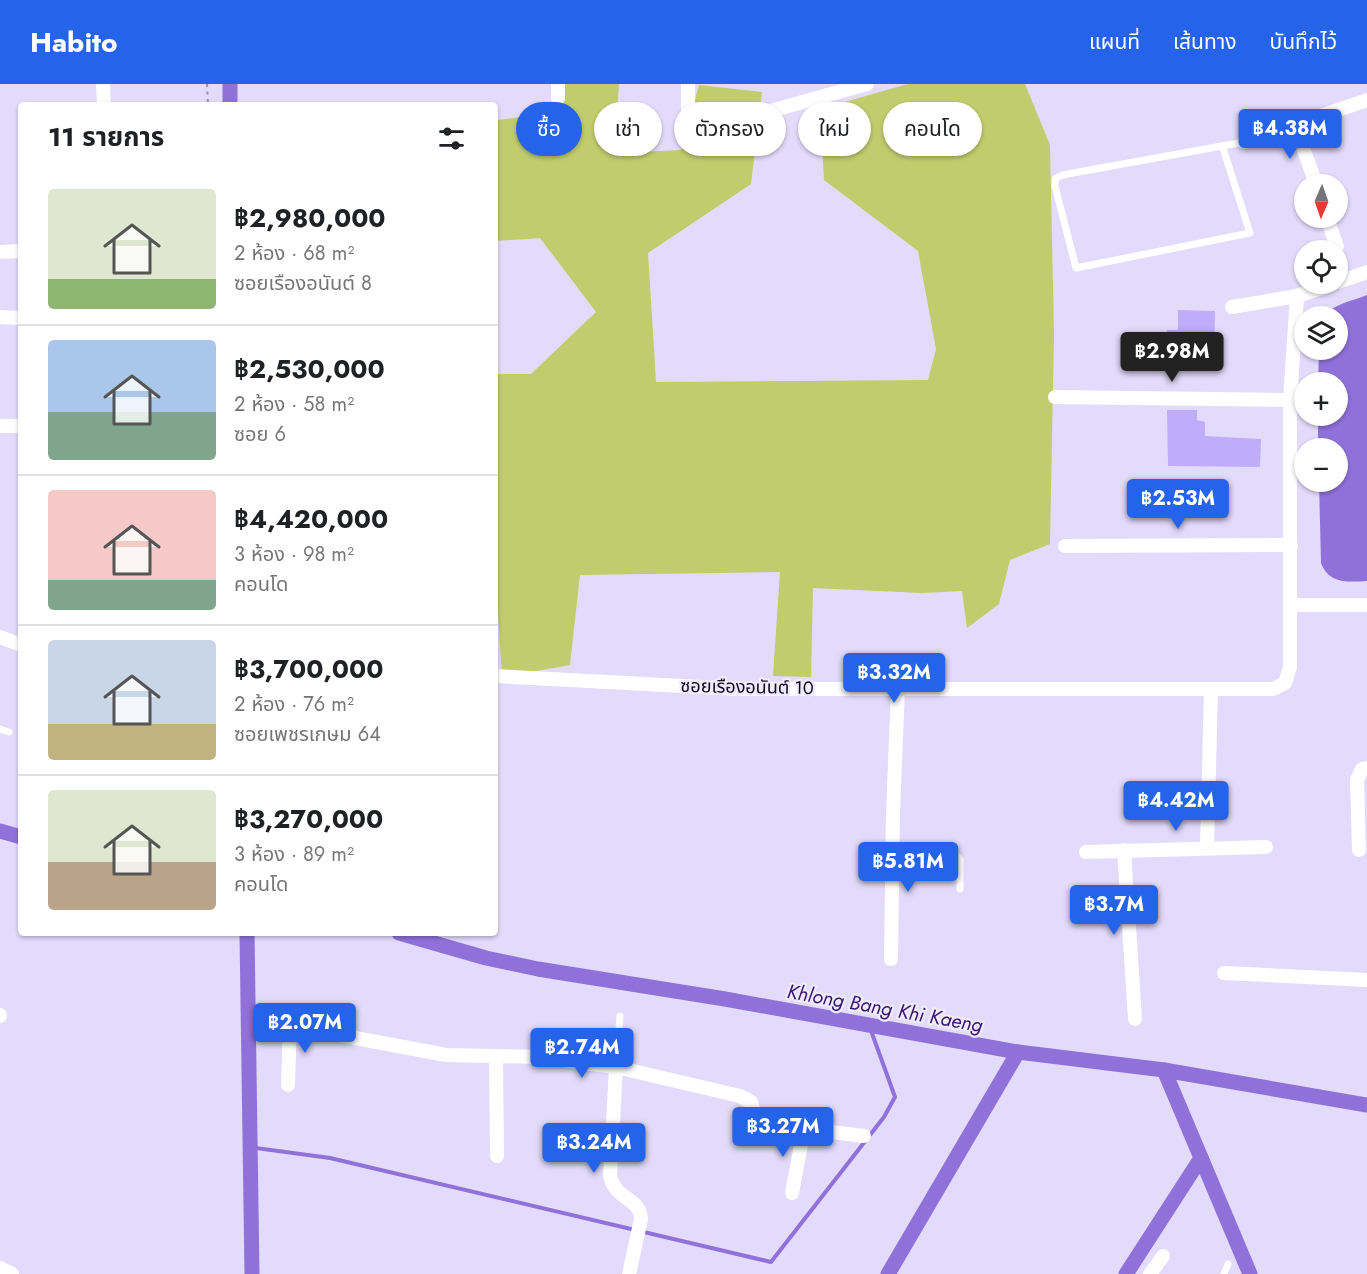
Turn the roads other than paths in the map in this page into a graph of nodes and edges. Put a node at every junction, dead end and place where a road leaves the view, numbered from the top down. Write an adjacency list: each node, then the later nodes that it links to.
1 (103, 84): 5 (street)
2 (688, 84): 6 (street)
3 (867, 84): 7 (street)
4 (1367, 100): 8 (street)
5 (104, 102)
6 (688, 102)
7 (786, 107)
8 (1295, 126): 9 (street); 11 (street)
9 (1244, 142): 10 (lane)
10 (1223, 148): 10 (lane)
11 (1312, 174)
12 (18, 251): 13 (street)
13 (0, 252)
14 (1367, 272): 15 (street)
15 (1348, 279)
16 (1303, 294): 17 (street)
17 (1297, 296): 18 (street); 22 (street)
18 (1232, 307)
19 (0, 317): 20 (street)
20 (18, 318)
21 (1054, 397): 22 (street)
22 (1290, 399): 25 (street)
23 (0, 426): 24 (street)
24 (18, 426)
25 (1291, 545): 26 (street); 27 (street)
26 (1065, 546)
27 (1291, 605): 28 (street); 33 (street, ซอยเรืองอนันต์ 10)
28 (1367, 605)
29 (0, 637): 30 (street)
30 (18, 644)
31 (498, 676): 32 (street, ซอยเรืองอนันต์ 10)
32 (898, 688): 33 (street, ซอยเรืองอนันต์ 10); 41 (street)
33 (1211, 690): 37 (street)
34 (0, 729): 35 (lane)
35 (9, 732)
36 (1367, 768): 40 (street)
37 (1207, 847): 38 (street); 39 (street)
38 (1266, 847)
39 (1124, 850): 42 (street); 48 (street)
40 (1359, 850)
41 (892, 851): 43 (lane); 44 (street)
42 (1086, 852)
43 (960, 889)
44 (891, 959)
45 (1224, 973): 46 (street)
46 (1367, 980)
47 (620, 1016): 50 (lane)
48 (1135, 1019)
49 (496, 1056): 50 (street); 51 (street); 54 (street)
50 (616, 1067): 52 (street); 60 (street)
51 (288, 1085)
52 (804, 1129): 53 (street); 55 (street)
53 (864, 1137)
54 (497, 1156)
55 (792, 1193)
56 (1163, 1256): 61 (street)
57 (1228, 1264): 62 (lane)
58 (0, 1268): 59 (street)
59 (12, 1274)
60 (629, 1274)
61 (1152, 1274)
62 (1224, 1274)

